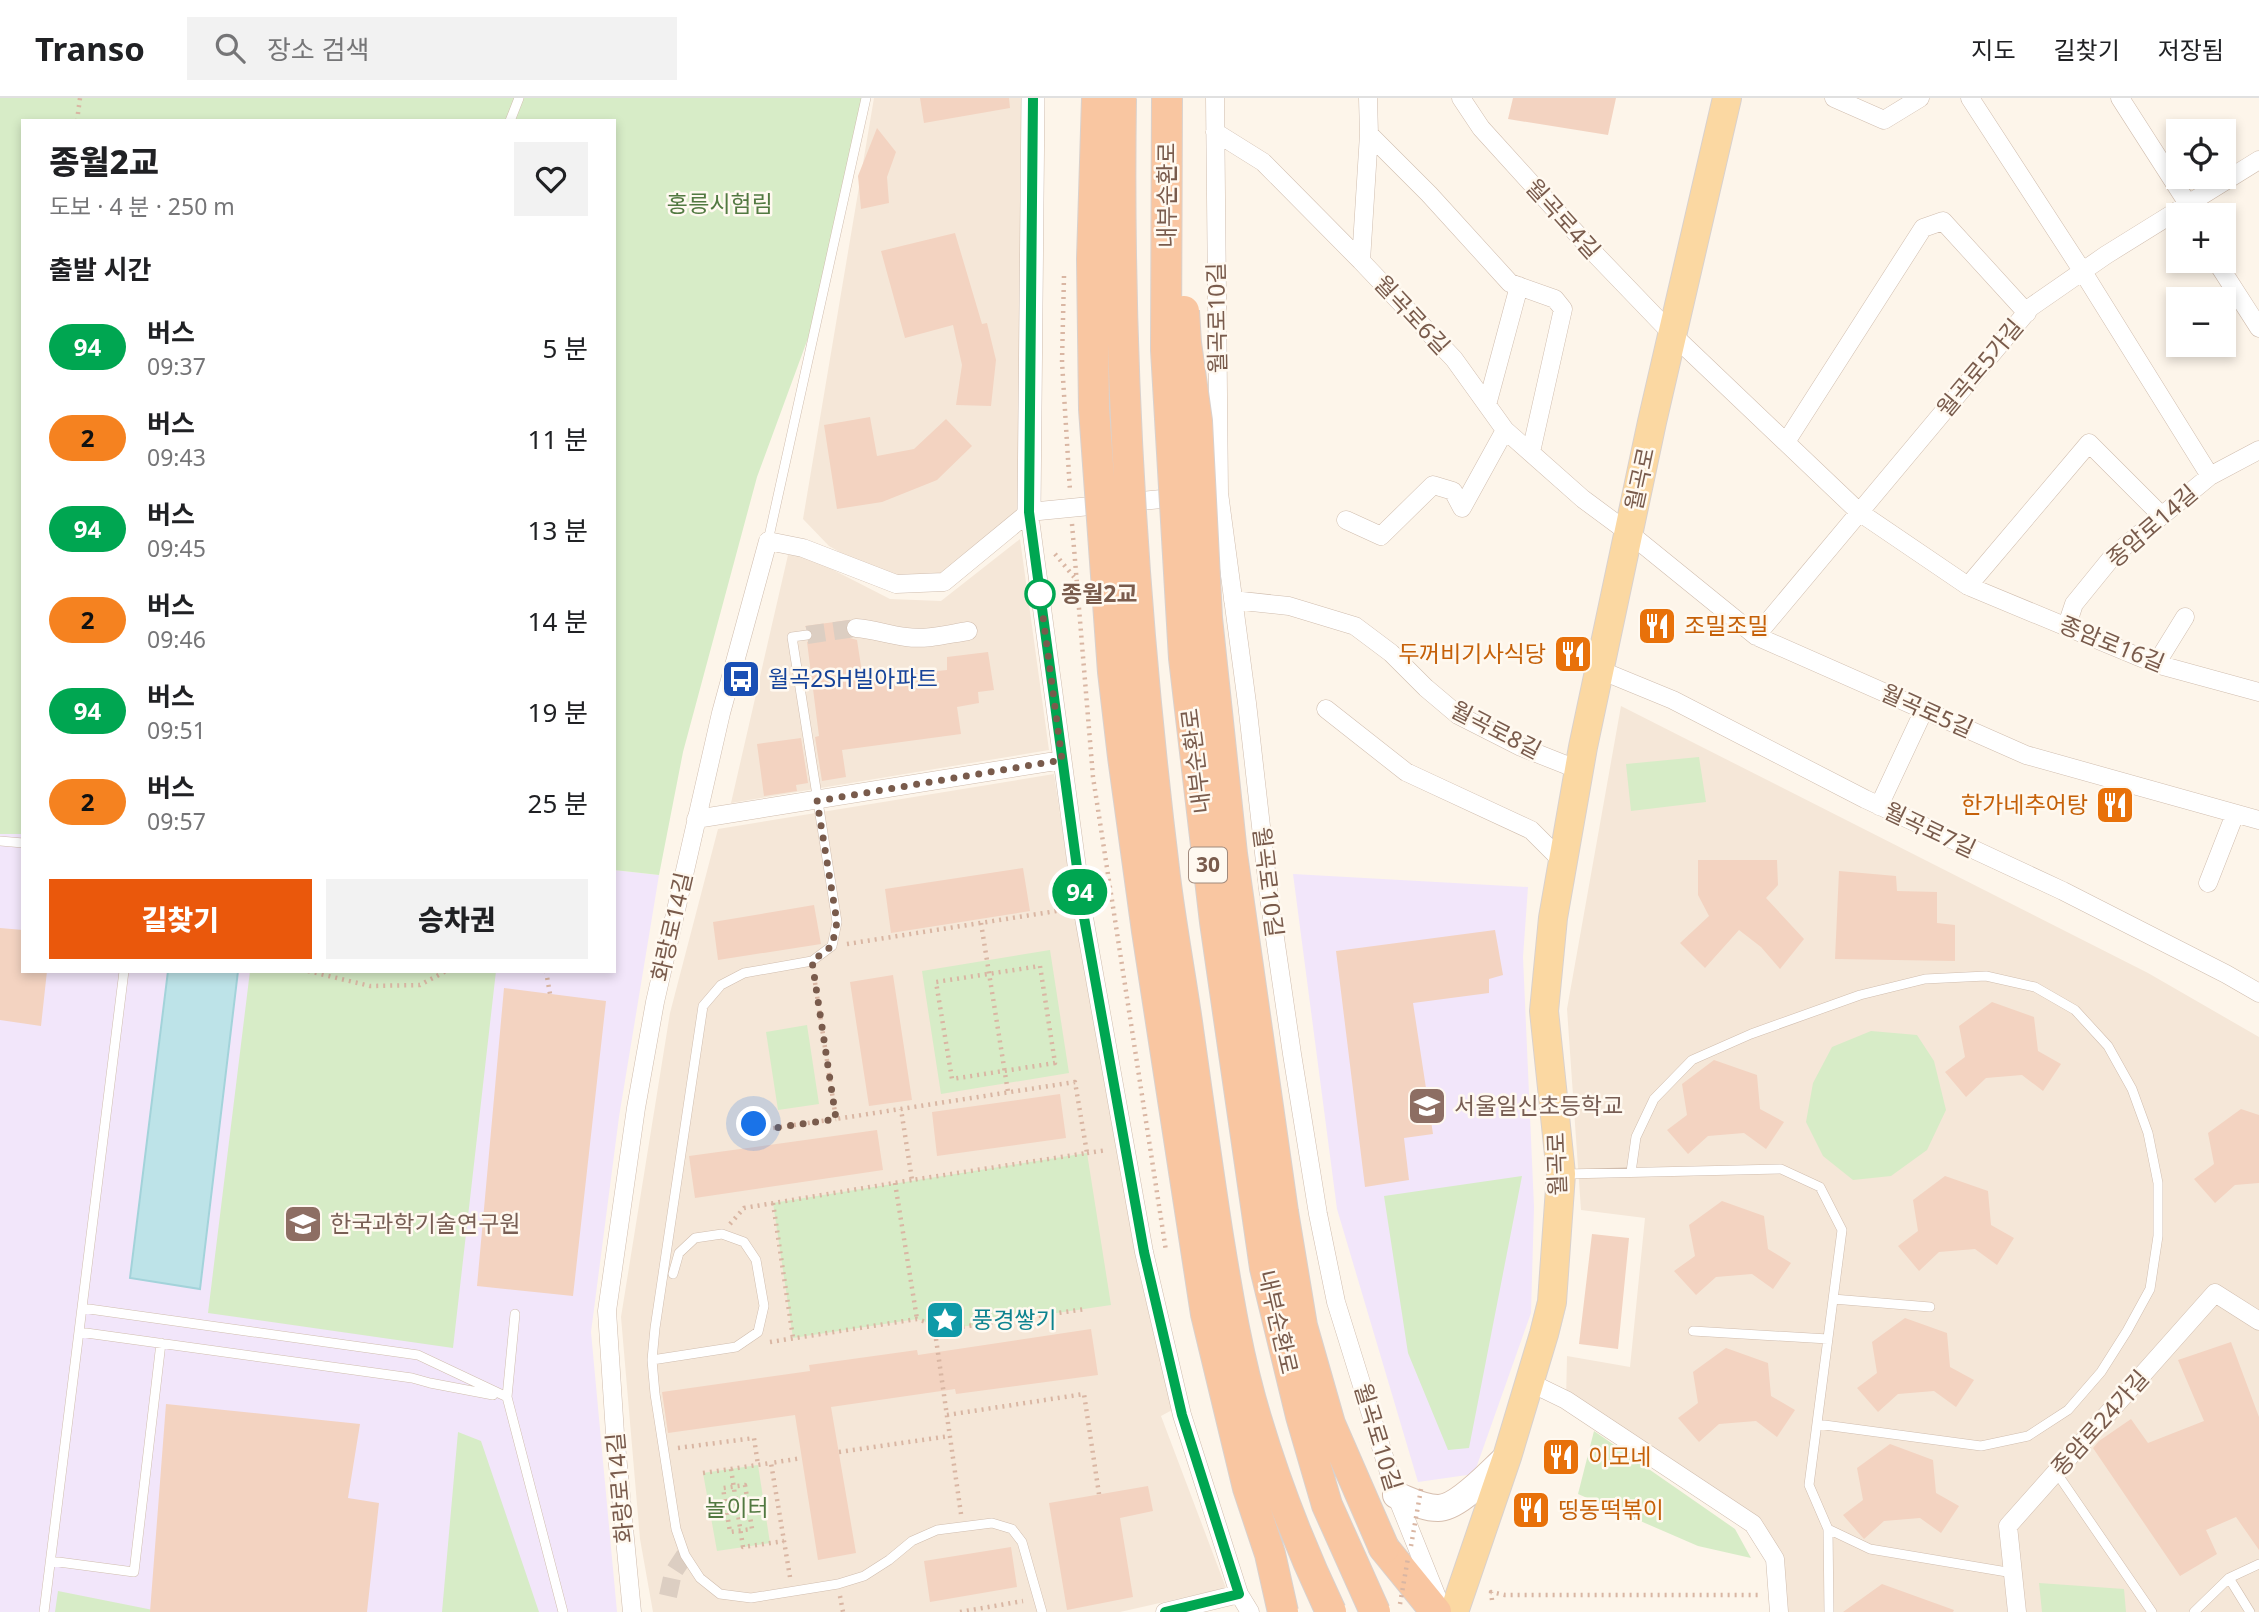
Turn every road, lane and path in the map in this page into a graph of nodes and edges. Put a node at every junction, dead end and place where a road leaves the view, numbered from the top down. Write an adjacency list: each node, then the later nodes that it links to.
1 (79, 98): 16 (path)
2 (519, 98): 17 (lane)
3 (866, 98): 43 (lane)
4 (1033, 98): 38 (street)
5 (1097, 98): 126 (highway, bridge)
6 (1121, 98): 145 (highway, 내부순환로 / 30, bridge)
7 (1169, 98): 146 (highway, 내부순환로 / 30, bridge); 147 (highway, bridge)
8 (1215, 98): 18 (street, 월곡로10길)
9 (1368, 98): 19 (street, 월곡로6길)
10 (1461, 98): 30 (street, 월곡로4길)
11 (1727, 98): 30 (main road, 월곡로)
12 (1834, 98): 13 (street)
13 (1920, 98)
14 (1970, 98): 25 (street)
15 (2120, 98): 21 (street)
16 (77, 119)
17 (511, 119)
18 (1215, 132): 24 (street); 37 (street, 월곡로10길)
19 (1368, 134): 24 (street, 월곡로6길); 27 (street)
20 (2259, 160): 22 (street, 월곡로5가길)
21 (2185, 203)
22 (2199, 203)
23 (2166, 223): 25 (street, 월곡로5가길)
24 (1361, 261): 31 (street, 월곡로6길)
25 (2083, 272): 28 (street, 월곡로5가길); 36 (street)
26 (2224, 273): 29 (street)
27 (1519, 286): 31 (street); 35 (street)
28 (2026, 313): 33 (street); 39 (street, 월곡로5가길)
29 (2259, 328)
30 (1672, 334): 33 (street, 종암로16길); 42 (main road, 월곡로)
31 (1487, 405): 32 (street, 월곡로6길)
32 (1505, 430): 35 (street, 월곡로6길); 41 (street)
33 (1786, 442): 39 (street, 종암로16길)
34 (2259, 450): 36 (street, 종암로14길)
35 (1531, 452): 42 (street, 월곡로6길)
36 (2210, 476): 40 (street, 종암로14길)
37 (1219, 493): 38 (street); 45 (street, 월곡로10길)
38 (1029, 512): 43 (street); 57 (street)
39 (1859, 512): 44 (street, 종암로16길); 51 (street, 월곡로5가길)
40 (2161, 515): 44 (street); 47 (street, 종암로14길)
41 (1346, 520)
42 (1629, 533): 51 (street, 월곡로5길); 53 (main road, 월곡로)
43 (768, 541): 62 (street, 화랑로14길)
44 (1969, 586): 47 (street, 종암로16길)
45 (1233, 600): 58 (street, 월곡로8길); 121 (street, 월곡로10길)
46 (2185, 617): 52 (street)
47 (2067, 625): 52 (street, 종암로16길)
48 (856, 628): 49 (street)
49 (968, 631)
50 (807, 635): 59 (lane)
51 (1756, 636): 56 (street, 월곡로5길)
52 (2155, 664): 54 (street, 종암로16길)
53 (1600, 670): 58 (main road, 월곡로); 60 (street, 월곡로7길)
54 (2259, 692)
55 (1325, 709): 66 (street)
56 (1924, 710): 60 (street); 61 (street, 월곡로5길)
57 (1062, 760): 59 (street); 68 (street)
58 (1579, 769): 66 (main road, 월곡로)
59 (817, 801): 62 (street); 70 (lane)
60 (1879, 806): 77 (street, 월곡로7길)
61 (2235, 814): 63 (street, 월곡로5길); 67 (street)
62 (696, 819): 138 (street, 화랑로14길)
63 (2259, 820)
64 (0, 841): 65 (lane)
65 (21, 843)
66 (1563, 862): 85 (main road, 월곡로)
67 (2208, 883)
68 (1082, 907): 69 (path); 132 (street)
69 (981, 923): 70 (path); 76 (path)
70 (832, 946): 71 (lane)
71 (812, 961): 83 (path); 105 (lane)
72 (124, 973): 93 (lane)
73 (316, 973): 74 (path)
74 (442, 973)
75 (546, 973): 78 (path)
76 (989, 974): 79 (path); 79 (path); 79 (path)
77 (2259, 993)
78 (550, 994)
79 (1004, 1071): 80 (path)
80 (1008, 1092): 81 (path); 86 (path)
81 (901, 1110): 83 (path); 86 (path)
82 (740, 1119): 83 (path)
83 (836, 1119)
84 (1631, 1172): 85 (lane); 91 (lane); 109 (lane)
85 (1561, 1174): 106 (main road, 월곡로)
86 (912, 1180): 87 (path)
87 (895, 1183): 88 (path); 96 (path)
88 (773, 1203): 89 (path); 101 (path)
89 (722, 1234): 90 (lane); 104 (lane)
90 (673, 1275)
91 (1833, 1299): 92 (lane); 102 (lane)
92 (1930, 1307)
93 (82, 1308): 100 (lane); 107 (lane)
94 (1086, 1309): 98 (path)
95 (515, 1314): 107 (lane)
96 (917, 1319): 98 (path); 101 (path)
97 (2259, 1321): 118 (street, 종암로24가길)
98 (934, 1325): 108 (path)
99 (1693, 1331): 102 (lane)
100 (79, 1332): 103 (lane); 127 (lane)
101 (793, 1338): 104 (path)
102 (1828, 1339): 109 (lane)
103 (161, 1343): 107 (lane); 127 (lane)
104 (736, 1347): 105 (lane)
105 (652, 1360): 111 (lane)
106 (1529, 1381): 113 (main road, 월곡로); 135 (street)
107 (508, 1397): 137 (lane)
108 (947, 1415): 110 (path); 120 (path)
109 (1817, 1424): 124 (lane)
110 (950, 1436): 112 (path); 122 (path)
111 (664, 1450): 116 (path); 131 (lane)
112 (839, 1452)
113 (1507, 1457): 121 (main road); 149 (main road, 월곡로)
114 (802, 1458): 115 (path)
115 (771, 1463): 116 (path); 125 (path)
116 (758, 1465): 117 (path)
117 (731, 1469): 119 (path); 125 (path)
118 (2056, 1472): 129 (street, 종암로24가길); 152 (lane)
119 (703, 1473)
120 (1099, 1494)
121 (1396, 1495): 148 (street, 월곡로10길)
122 (963, 1527): 131 (lane); 133 (lane)
123 (752, 1529): 123 (path)
124 (1828, 1529): 129 (lane); 150 (lane)
125 (784, 1541): 131 (path)
126 (1270, 1554): 143 (highway, bridge); 144 (highway, bridge)
127 (51, 1561): 136 (lane)
128 (2259, 1564): 130 (lane)
129 (2013, 1573): 151 (street, 종암로24가길)
130 (2229, 1578): 153 (lane); 154 (lane)
131 (793, 1592)
132 (1239, 1594): 141 (street); 142 (street)
133 (1038, 1598): 139 (path); 140 (lane)
134 (1492, 1600): 135 (path)
135 (1778, 1603)
136 (44, 1612)
137 (563, 1612)
138 (632, 1612)
139 (960, 1612)
140 (1042, 1612)
141 (1165, 1612)
142 (1250, 1612)
143 (1283, 1612)
144 (1294, 1612)
145 (1331, 1612)
146 (1375, 1612)
147 (1436, 1612)
148 (1443, 1612)
149 (1454, 1612)
150 (1829, 1612)
151 (2017, 1612)
152 (2152, 1612)
153 (2194, 1612)
154 (2250, 1612)

